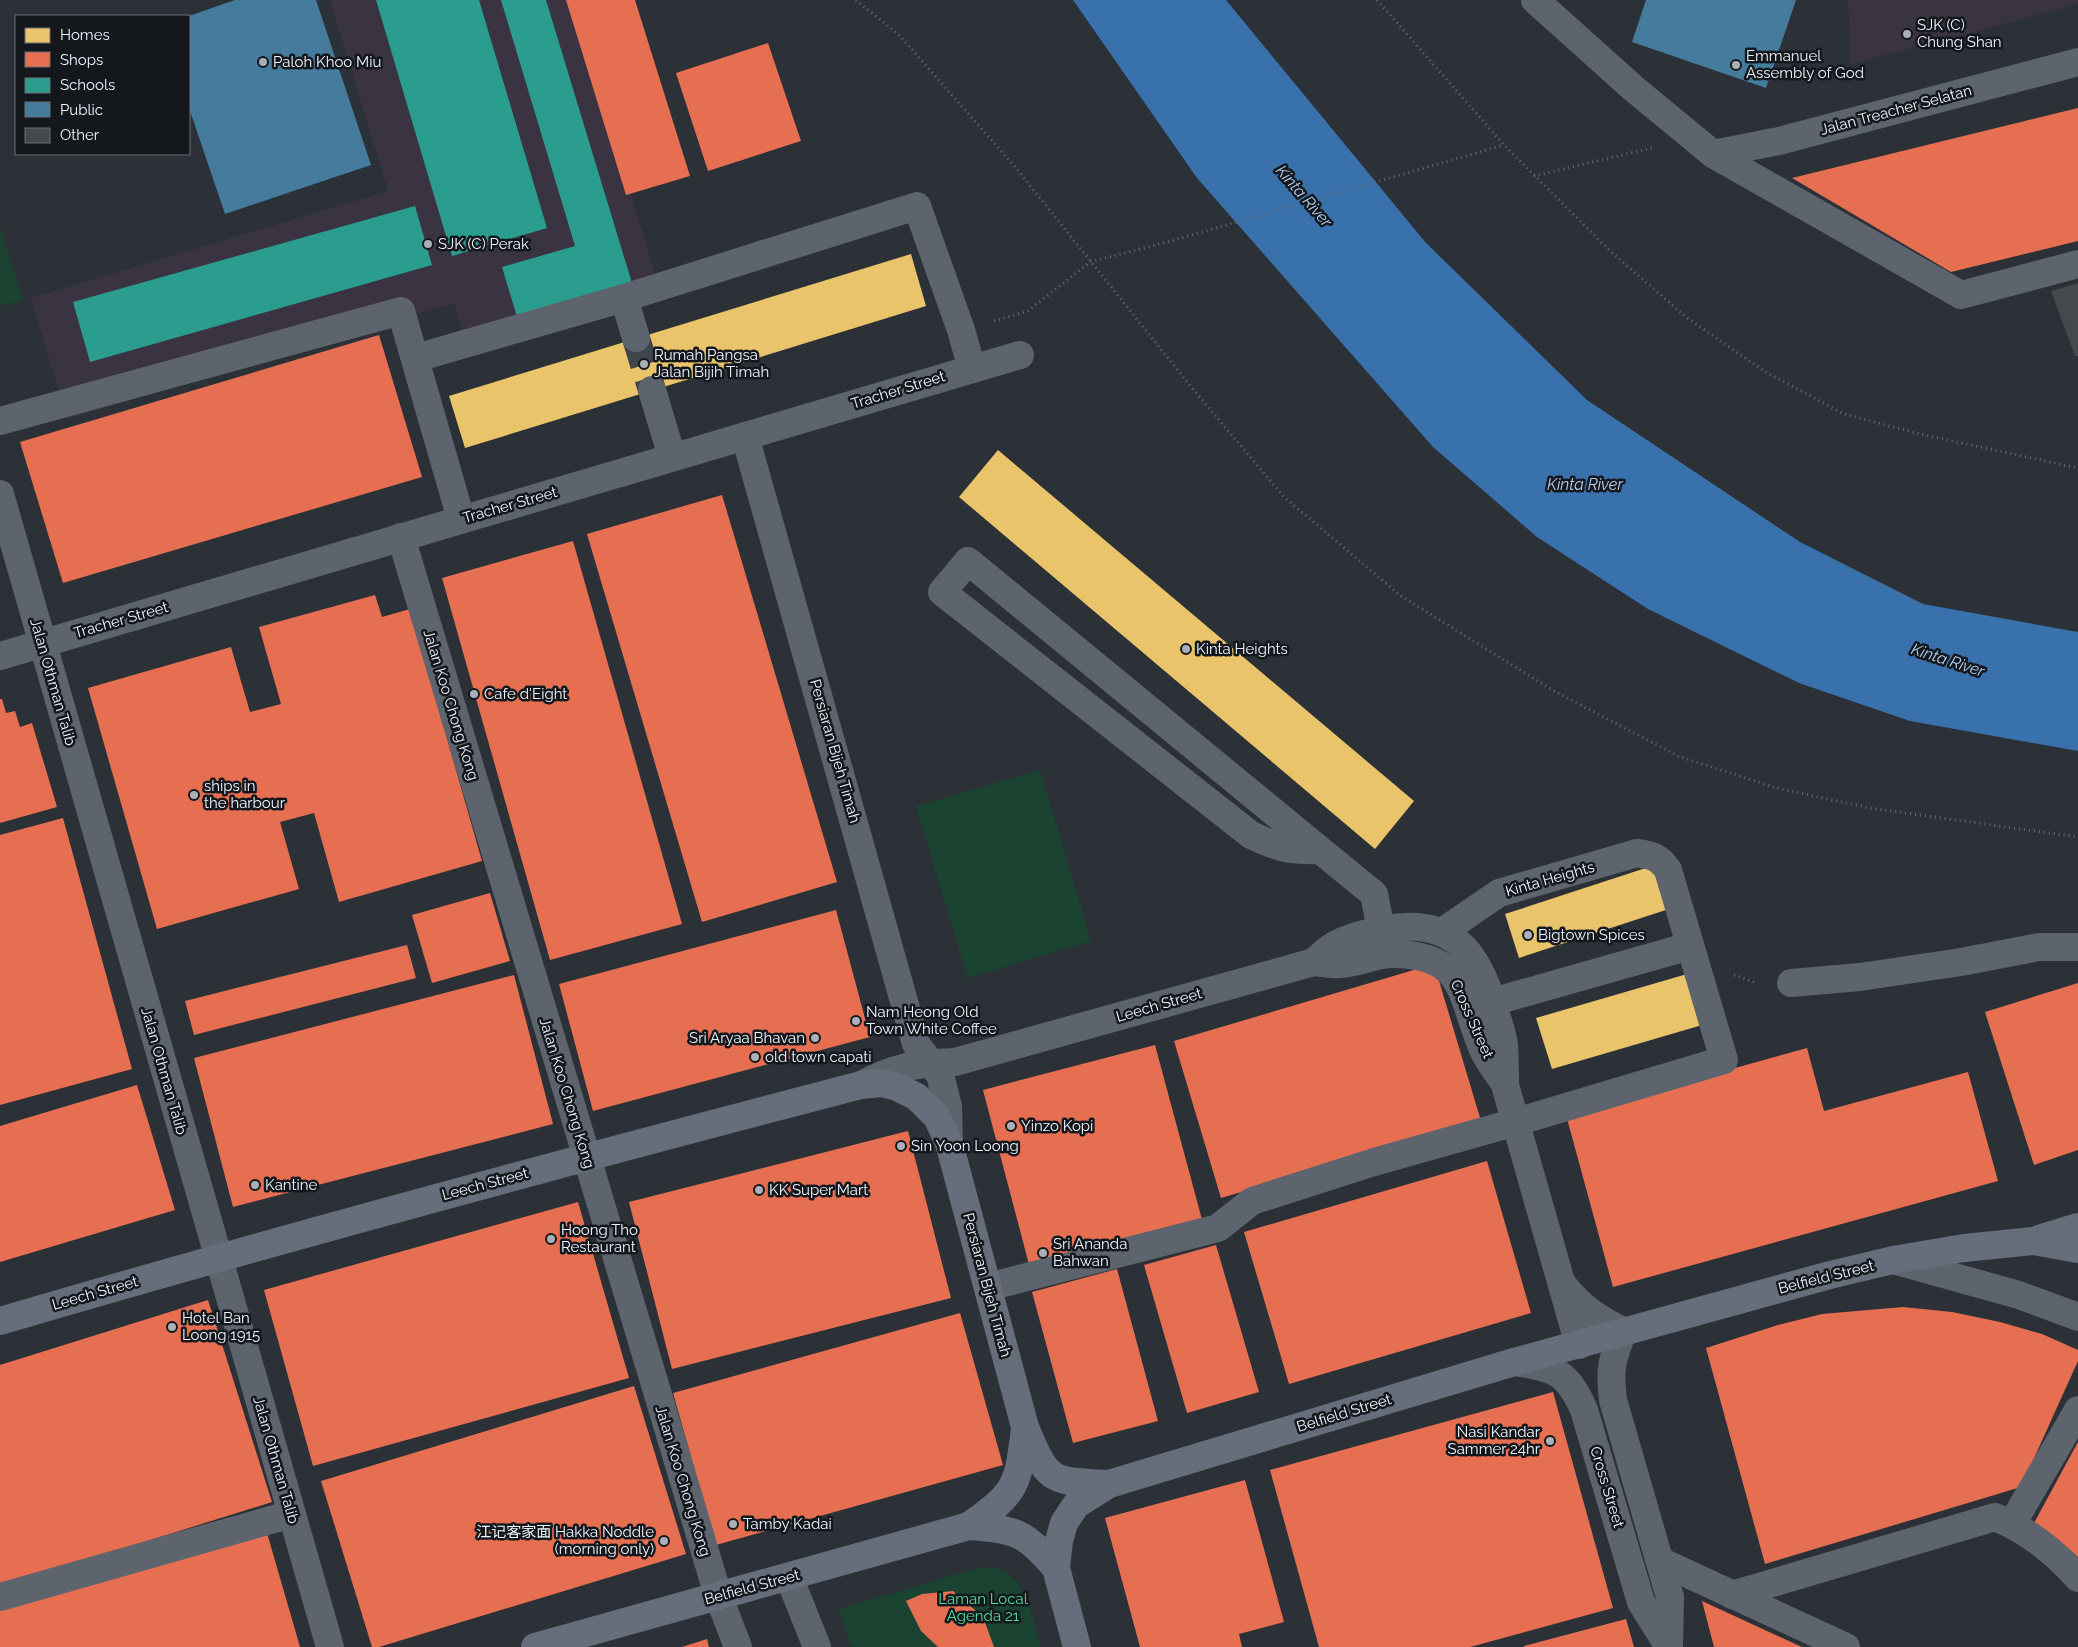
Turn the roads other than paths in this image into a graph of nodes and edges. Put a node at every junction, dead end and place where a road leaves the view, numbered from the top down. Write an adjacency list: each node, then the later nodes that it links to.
1 (1535, 0): 3 (street)
2 (2078, 62): 3 (street, Jalan Treacher Selatan)
3 (1704, 146): 4 (street)
4 (2078, 264)
5 (624, 298): 6 (street); 8 (street); 9 (street)
6 (636, 338)
7 (1020, 355): 9 (street, Tracher Street)
8 (416, 358): 11 (street); 15 (street)
9 (972, 369): 12 (street, Tracher Street)
10 (652, 390): 13 (street)
11 (0, 421)
12 (745, 436): 13 (street, Tracher Street); 27 (street, Persiaran Bijeh Timah)
13 (672, 458): 15 (street, Tracher Street)
14 (0, 494): 17 (street, Jalan Othman Talib)
15 (461, 519): 16 (street, Tracher Street)
16 (401, 537): 17 (street, Tracher Street); 32 (street, Jalan Koo Chong Kong)
17 (42, 644): 18 (street, Tracher Street); 36 (street, Jalan Othman Talib)
18 (0, 656)
19 (1320, 850): 19 (street); 20 (street)
20 (1382, 930): 21 (street, Cross Street); 24 (street, Leech Street)
21 (1442, 932): 22 (street, Kinta Heights); 26 (street, Cross Street)
22 (1690, 946): 26 (street); 30 (street)
23 (2078, 946): 25 (street)
24 (1314, 962): 27 (street, Leech Street); 29 (street, Cross Street)
25 (1791, 983)
26 (1492, 1002): 29 (street, Cross Street)
27 (931, 1063): 28 (street, Leech Street); 31 (street, Persiaran Bijeh Timah)
28 (861, 1085): 31 (main road, Leech Street); 32 (main road, Leech Street)
29 (1506, 1085): 30 (street, Cross Street)
30 (1516, 1122): 38 (street, Cross Street); 39 (street)
31 (949, 1143): 39 (main road, Persiaran Bijeh Timah)
32 (586, 1157): 36 (main road, Leech Street); 55 (street, Jalan Koo Chong Kong)
33 (2078, 1227): 34 (main road, Belfield Street)
34 (2032, 1241): 35 (main road, Belfield Street); 37 (main road, Belfield Street)
35 (2078, 1249)
36 (218, 1257): 41 (main road, Leech Street); 48 (street, Jalan Othman Talib)
37 (1894, 1260): 40 (street); 42 (main road, Belfield Street)
38 (1562, 1285): 42 (street); 43 (street, Cross Street)
39 (988, 1287): 46 (main road, Persiaran Bijeh Timah)
40 (2078, 1318)
41 (0, 1321)
42 (1623, 1331): 43 (main road, Belfield Street); 51 (street, Cross Street)
43 (1579, 1345): 44 (main road, Belfield Street)
44 (1514, 1362): 47 (main road, Belfield Street); 63 (street, Cross Street)
45 (2078, 1410): 49 (street)
46 (1025, 1427): 47 (main road, Belfield Street); 50 (main road, Belfield Street)
47 (1109, 1484): 52 (main road, Belfield Street)
48 (292, 1514): 57 (street); 58 (street, Jalan Othman Talib)
49 (2012, 1524): 54 (street); 56 (street)
50 (969, 1526): 52 (main road, Belfield Street); 53 (main road, Belfield Street)
51 (1660, 1561): 56 (street); 63 (street, Cross Street)
52 (1056, 1568): 62 (main road)
53 (789, 1577): 55 (main road, Belfield Street); 61 (street)
54 (2078, 1578)
55 (718, 1595): 59 (main road, Belfield Street); 60 (street, Jalan Koo Chong Kong)
56 (1732, 1595): 64 (street)
57 (0, 1598)
58 (330, 1647)
59 (534, 1647)
60 (738, 1647)
61 (817, 1647)
62 (1077, 1647)
63 (1669, 1647)
64 (1846, 1647)

